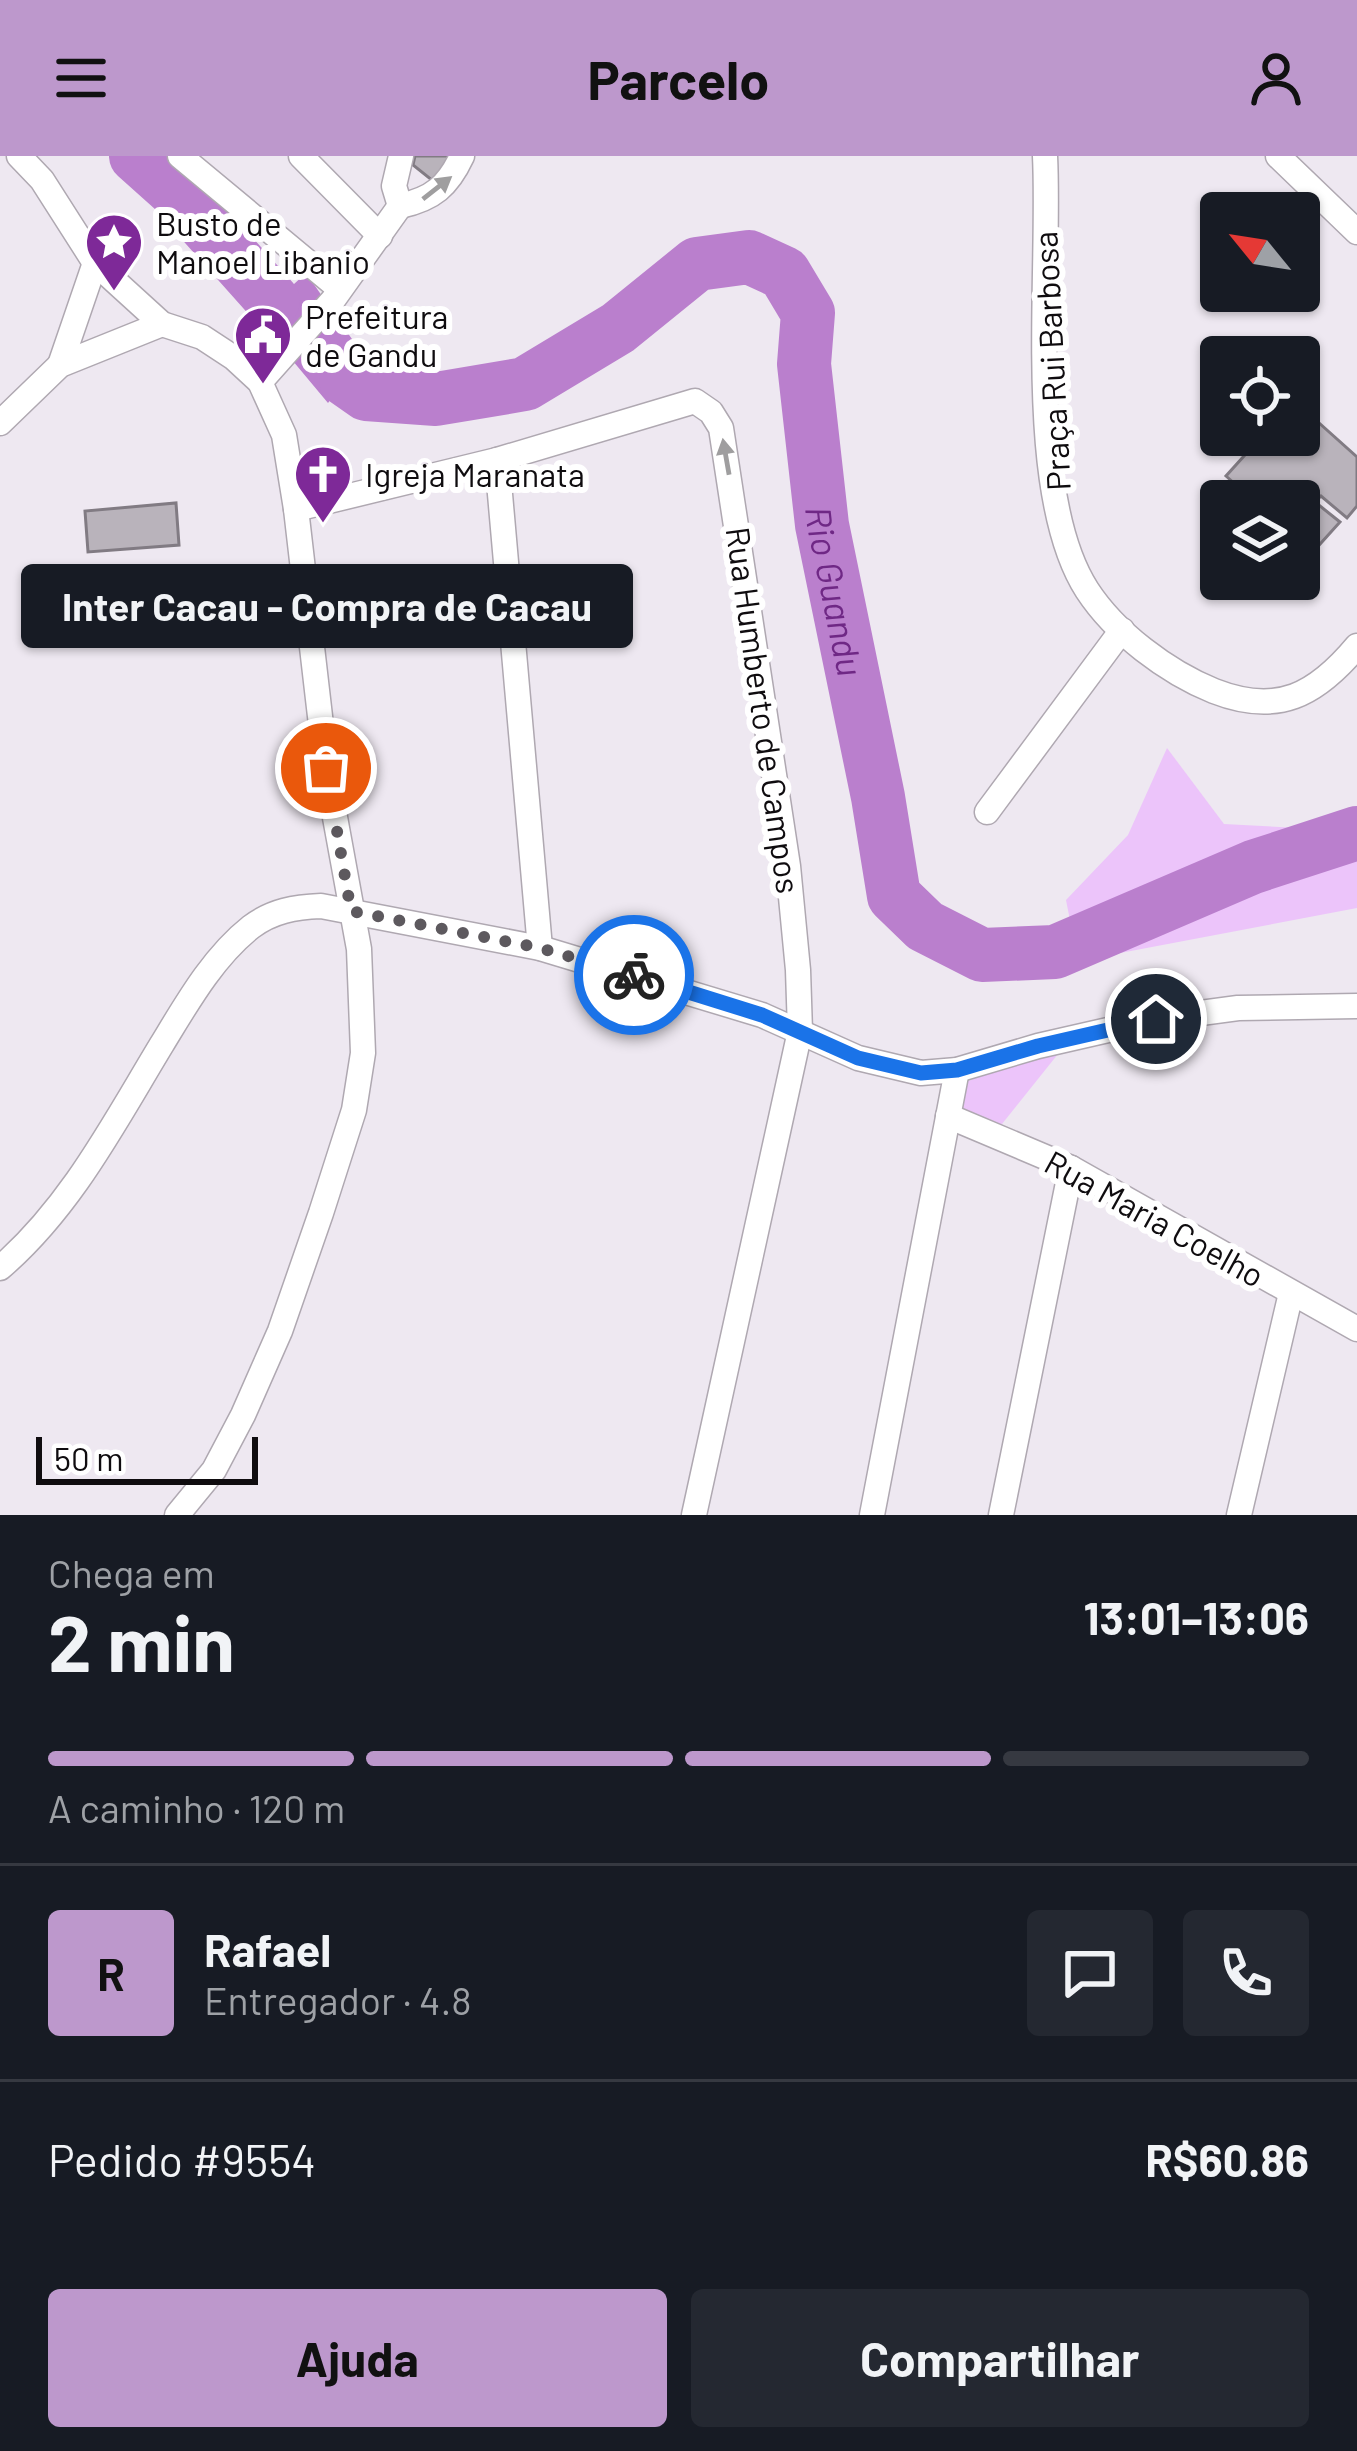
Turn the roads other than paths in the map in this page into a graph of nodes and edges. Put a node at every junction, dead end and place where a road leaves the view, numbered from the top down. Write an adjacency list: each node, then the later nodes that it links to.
1 (20, 156): 11 (street)
2 (180, 156): 12 (street)
3 (302, 156): 10 (street)
4 (400, 156): 8 (street)
5 (462, 156): 8 (street, one-way to 5)
6 (1045, 156): 19 (street, Praça Rui Barbosa)
7 (1278, 156): 9 (street)
8 (400, 206): 10 (street)
9 (1357, 232)
10 (380, 236): 12 (street)
11 (95, 263): 13 (street); 14 (street)
12 (337, 294): 15 (street)
13 (162, 324): 14 (street); 15 (street)
14 (61, 364): 16 (street)
15 (268, 374): 18 (street)
16 (0, 423)
17 (496, 460): 18 (street); 23 (street); 25 (street, Rua Humberto de Campos, one-way to 17)
18 (296, 509): 22 (street)
19 (1122, 630): 20 (street, Praça Rui Barbosa); 21 (street)
20 (1357, 646)
21 (987, 812)
22 (351, 911): 23 (street); 29 (street); 32 (street)
23 (540, 948): 25 (street)
24 (1357, 1006): 26 (street)
25 (800, 1031): 26 (street); 33 (street, Rua Humberto de Campos)
26 (957, 1070): 27 (street)
27 (948, 1116): 28 (street, Rua Maria Coelho); 34 (street)
28 (1071, 1168): 30 (street, Rua Maria Coelho); 35 (street)
29 (0, 1268)
30 (1291, 1293): 31 (street, Rua Maria Coelho); 36 (street)
31 (1357, 1329)
32 (177, 1515)
33 (694, 1515)
34 (872, 1515)
35 (1001, 1515)
36 (1239, 1515)

